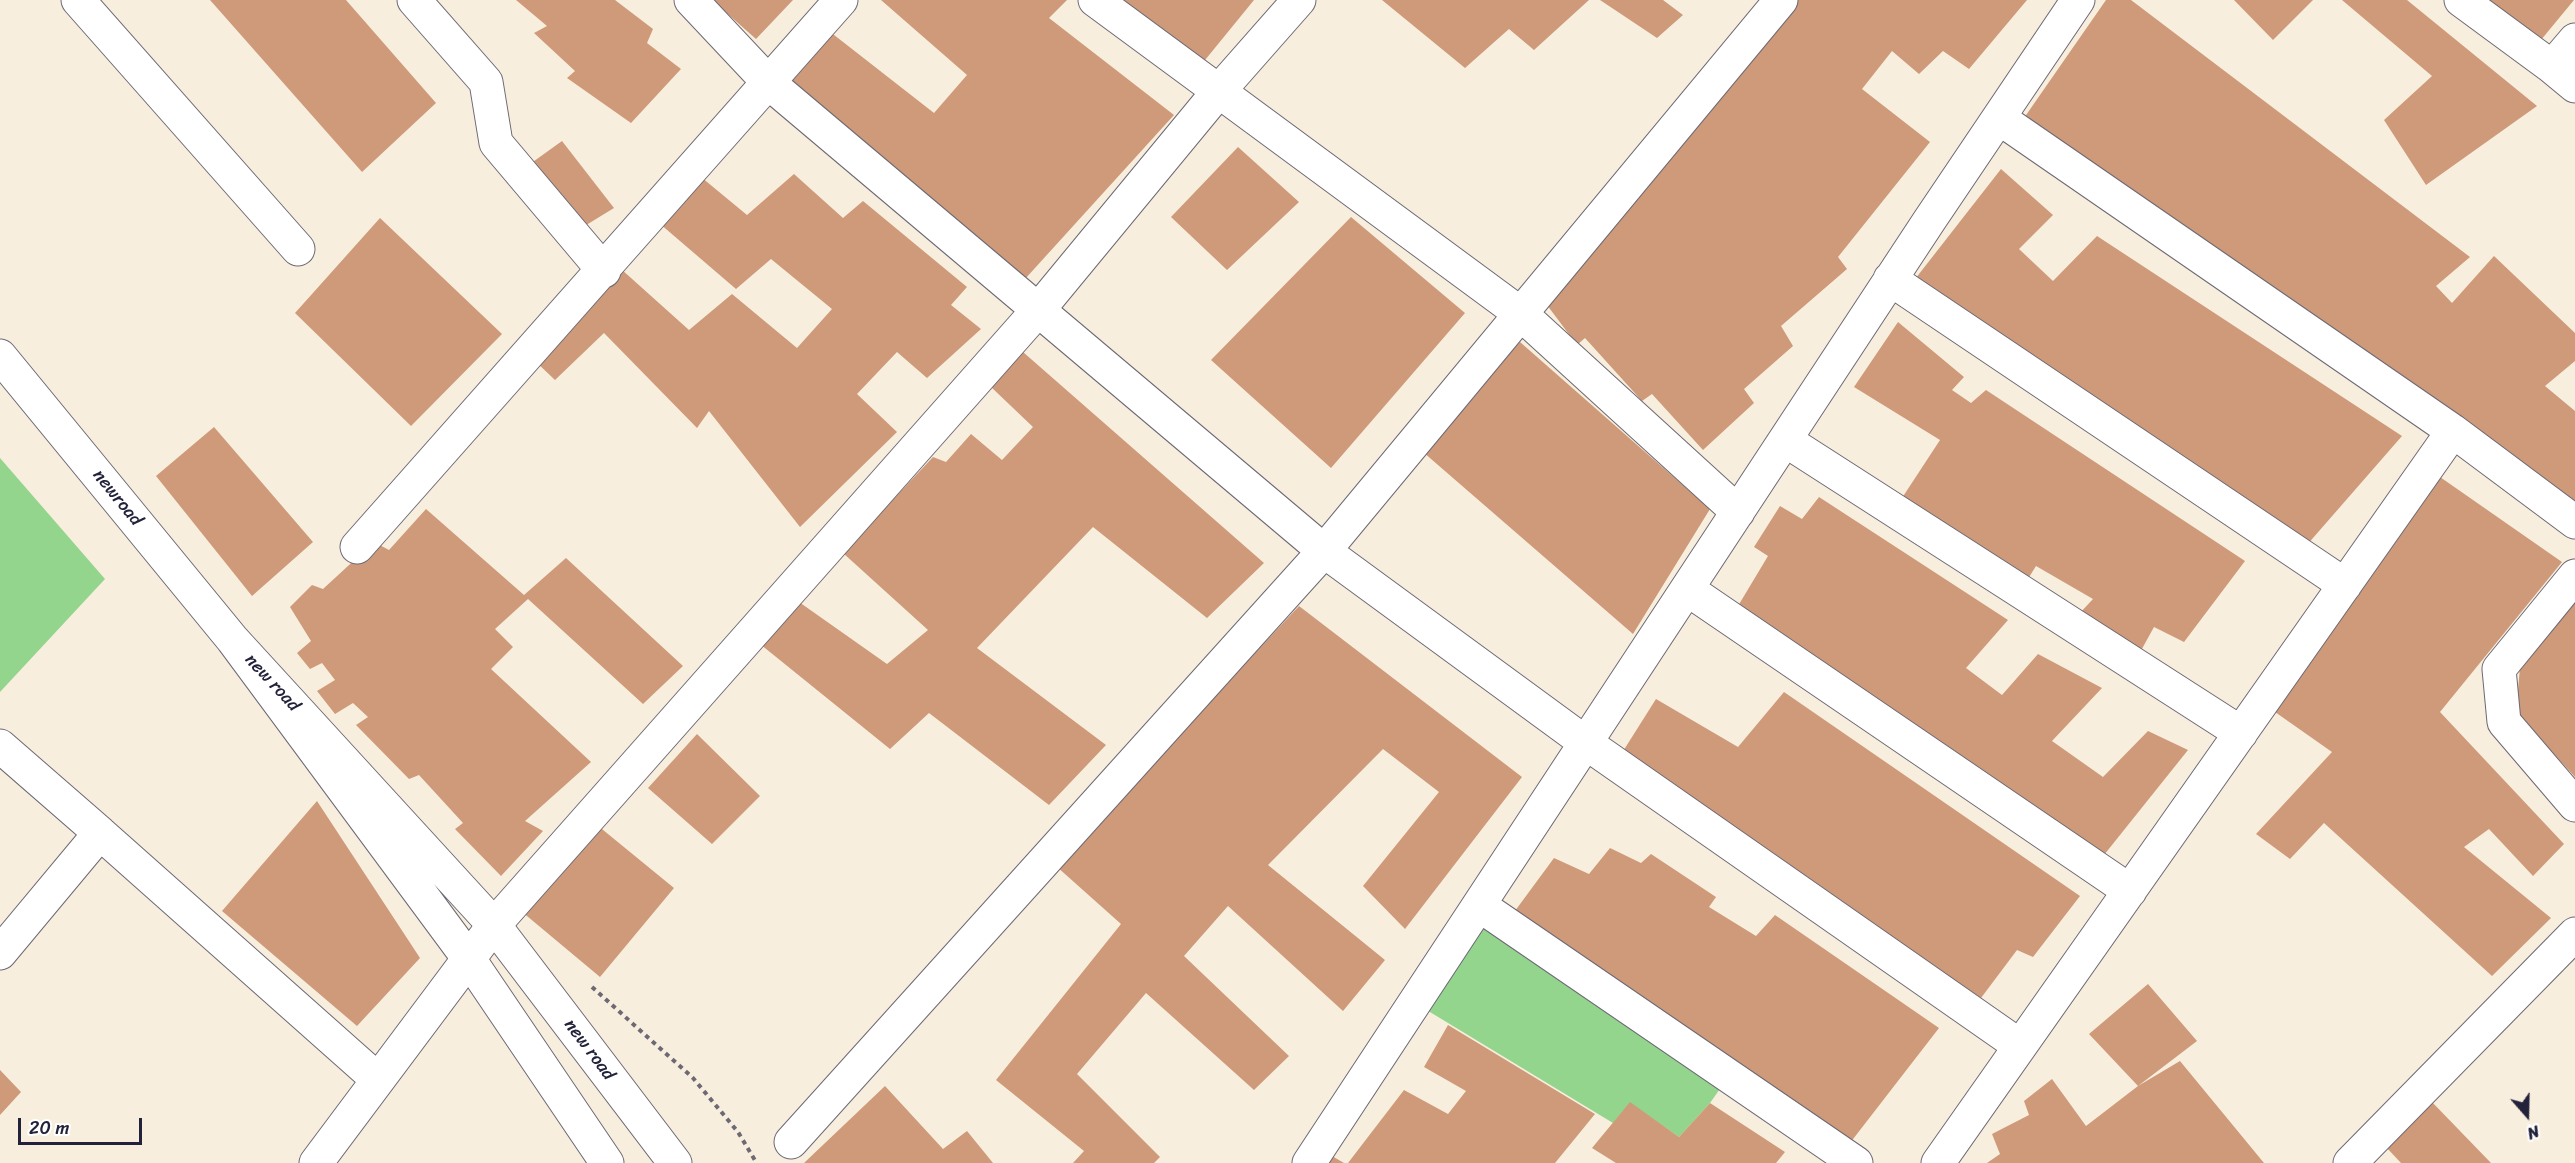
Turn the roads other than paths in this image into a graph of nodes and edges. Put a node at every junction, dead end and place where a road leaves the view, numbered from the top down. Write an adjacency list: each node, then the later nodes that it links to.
1 (78, 0): 15 (street)
2 (414, 0): 16 (street)
3 (691, 0): 12 (street)
4 (841, 0): 12 (street)
5 (1095, 0): 13 (street)
6 (1299, 0): 13 (street)
7 (1781, 0): 19 (street)
8 (2078, 0): 14 (street)
9 (2461, 0): 11 (street)
10 (2575, 40): 11 (street)
11 (2563, 76)
12 (769, 83): 16 (street); 18 (street)
13 (1218, 92): 18 (street); 19 (street)
14 (1999, 118): 17 (street); 21 (street)
15 (298, 249)
16 (604, 271): 25 (street)
17 (1890, 279): 22 (street); 28 (street)
18 (1038, 309): 26 (street); 38 (street)
19 (1521, 314): 23 (street); 26 (street)
20 (0, 356): 30 (street, newroad)
21 (2453, 431): 24 (street); 28 (street)
22 (1785, 440): 23 (street); 31 (street)
23 (1738, 512): 29 (street)
24 (2575, 522)
25 (357, 547)
26 (1324, 551): 32 (street); 44 (street)
27 (2575, 576): 34 (street)
28 (2344, 585): 31 (street)
29 (1687, 589): 32 (street); 36 (street)
30 (233, 640): 38 (street, new road); 41 (street, new road)
31 (2241, 733): 36 (street)
32 (1586, 743): 37 (street); 42 (street)
33 (0, 746): 35 (street)
34 (2575, 805)
35 (100, 832): 40 (street); 43 (street)
36 (2130, 891): 42 (street)
37 (1479, 905): 45 (street); 49 (street)
38 (494, 925): 41 (street); 48 (street, new road)
39 (2575, 934): 51 (street)
40 (0, 953)
41 (470, 959): 43 (street); 47 (street, new road)
42 (2020, 1046): 50 (street)
43 (377, 1079): 46 (street)
44 (790, 1142)
45 (1835, 1157)
46 (316, 1163)
47 (607, 1163)
48 (675, 1163)
49 (1309, 1163)
50 (1938, 1163)
51 (2350, 1163)

